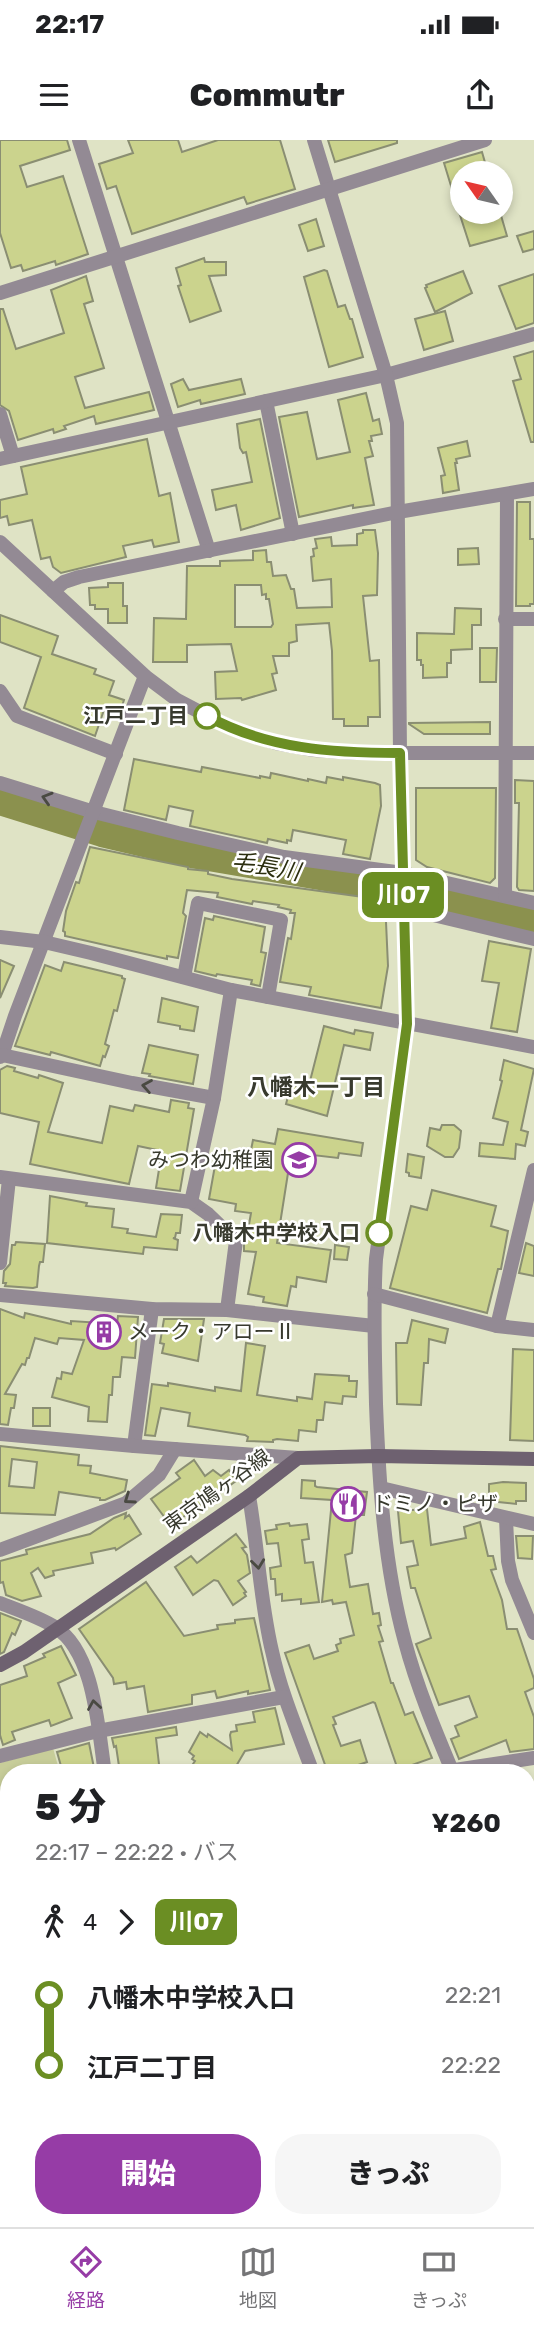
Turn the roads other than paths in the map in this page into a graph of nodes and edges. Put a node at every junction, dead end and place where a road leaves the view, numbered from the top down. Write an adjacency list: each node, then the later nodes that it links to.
1 (79, 140): 5 (street)
2 (314, 140): 4 (street)
3 (485, 140): 4 (street)
4 (330, 189): 5 (street); 8 (street)
5 (115, 257): 6 (street); 11 (street)
6 (0, 293)
7 (534, 334): 8 (street)
8 (386, 375): 9 (street); 15 (street)
9 (266, 401): 11 (street); 16 (street)
10 (0, 414): 12 (street)
11 (168, 422): 12 (street); 18 (street)
12 (7, 457)
13 (534, 489): 14 (street)
14 (507, 495): 15 (street); 20 (street)
15 (398, 512): 16 (street); 24 (street)
16 (293, 534): 18 (street)
17 (0, 542): 19 (street)
18 (209, 551): 19 (street)
19 (52, 590): 22 (street)
20 (505, 619): 21 (street); 25 (street)
21 (534, 619)
22 (145, 677): 24 (street); 27 (street)
23 (0, 691): 27 (street)
24 (400, 753): 25 (street); 30 (street)
25 (506, 753): 26 (street); 31 (street)
26 (534, 753)
27 (116, 754): 29 (street)
28 (0, 783): 29 (street, one-way to 28)
29 (94, 812): 30 (street); 36 (street)
30 (403, 873): 31 (street); 33 (street)
31 (505, 896): 32 (street)
32 (534, 904)
33 (404, 908): 35 (street); 40 (street)
34 (0, 937): 36 (street)
35 (534, 939)
36 (44, 942): 37 (street); 42 (street)
37 (184, 977): 38 (street); 39 (street)
38 (231, 989): 39 (street); 43 (street)
39 (268, 997): 40 (street)
40 (407, 1024): 41 (street); 48 (street)
41 (534, 1047)
42 (1, 1056): 43 (street, one-way to 42)
43 (214, 1098): 46 (street)
44 (534, 1170): 53 (street)
45 (5, 1178): 46 (street); 47 (street)
46 (191, 1202): 51 (street)
47 (0, 1263)
48 (374, 1294): 52 (street); 53 (street)
49 (0, 1295): 50 (street)
50 (152, 1309): 51 (street); 56 (street)
51 (227, 1310): 52 (street)
52 (374, 1326): 58 (street)
53 (497, 1326): 54 (street)
54 (534, 1330)
55 (0, 1434): 56 (street)
56 (134, 1446): 57 (street)
57 (175, 1449): 59 (street); 65 (street, one-way to 65)
58 (378, 1456): 59 (main road, 東京鳩ヶ谷線); 60 (main road, 東京鳩ヶ谷線); 61 (street)
59 (298, 1458): 62 (main road, 東京鳩ヶ谷線)
60 (534, 1459)
61 (381, 1488): 63 (street); 76 (street)
62 (249, 1496): 67 (main road, 東京鳩ヶ谷線); 70 (street, one-way to 70)
63 (506, 1518): 64 (street); 68 (street)
64 (534, 1524)
65 (0, 1550)
66 (0, 1602): 67 (street)
67 (56, 1627): 69 (main road, 東京鳩ヶ谷線); 71 (street, one-way to 67)
68 (534, 1633)
69 (0, 1665)
70 (284, 1697): 71 (street); 75 (street)
71 (98, 1731): 72 (street); 74 (street)
72 (0, 1756)
73 (534, 1758): 77 (street)
74 (104, 1764)
75 (310, 1764)
76 (449, 1764)
77 (496, 1764)

